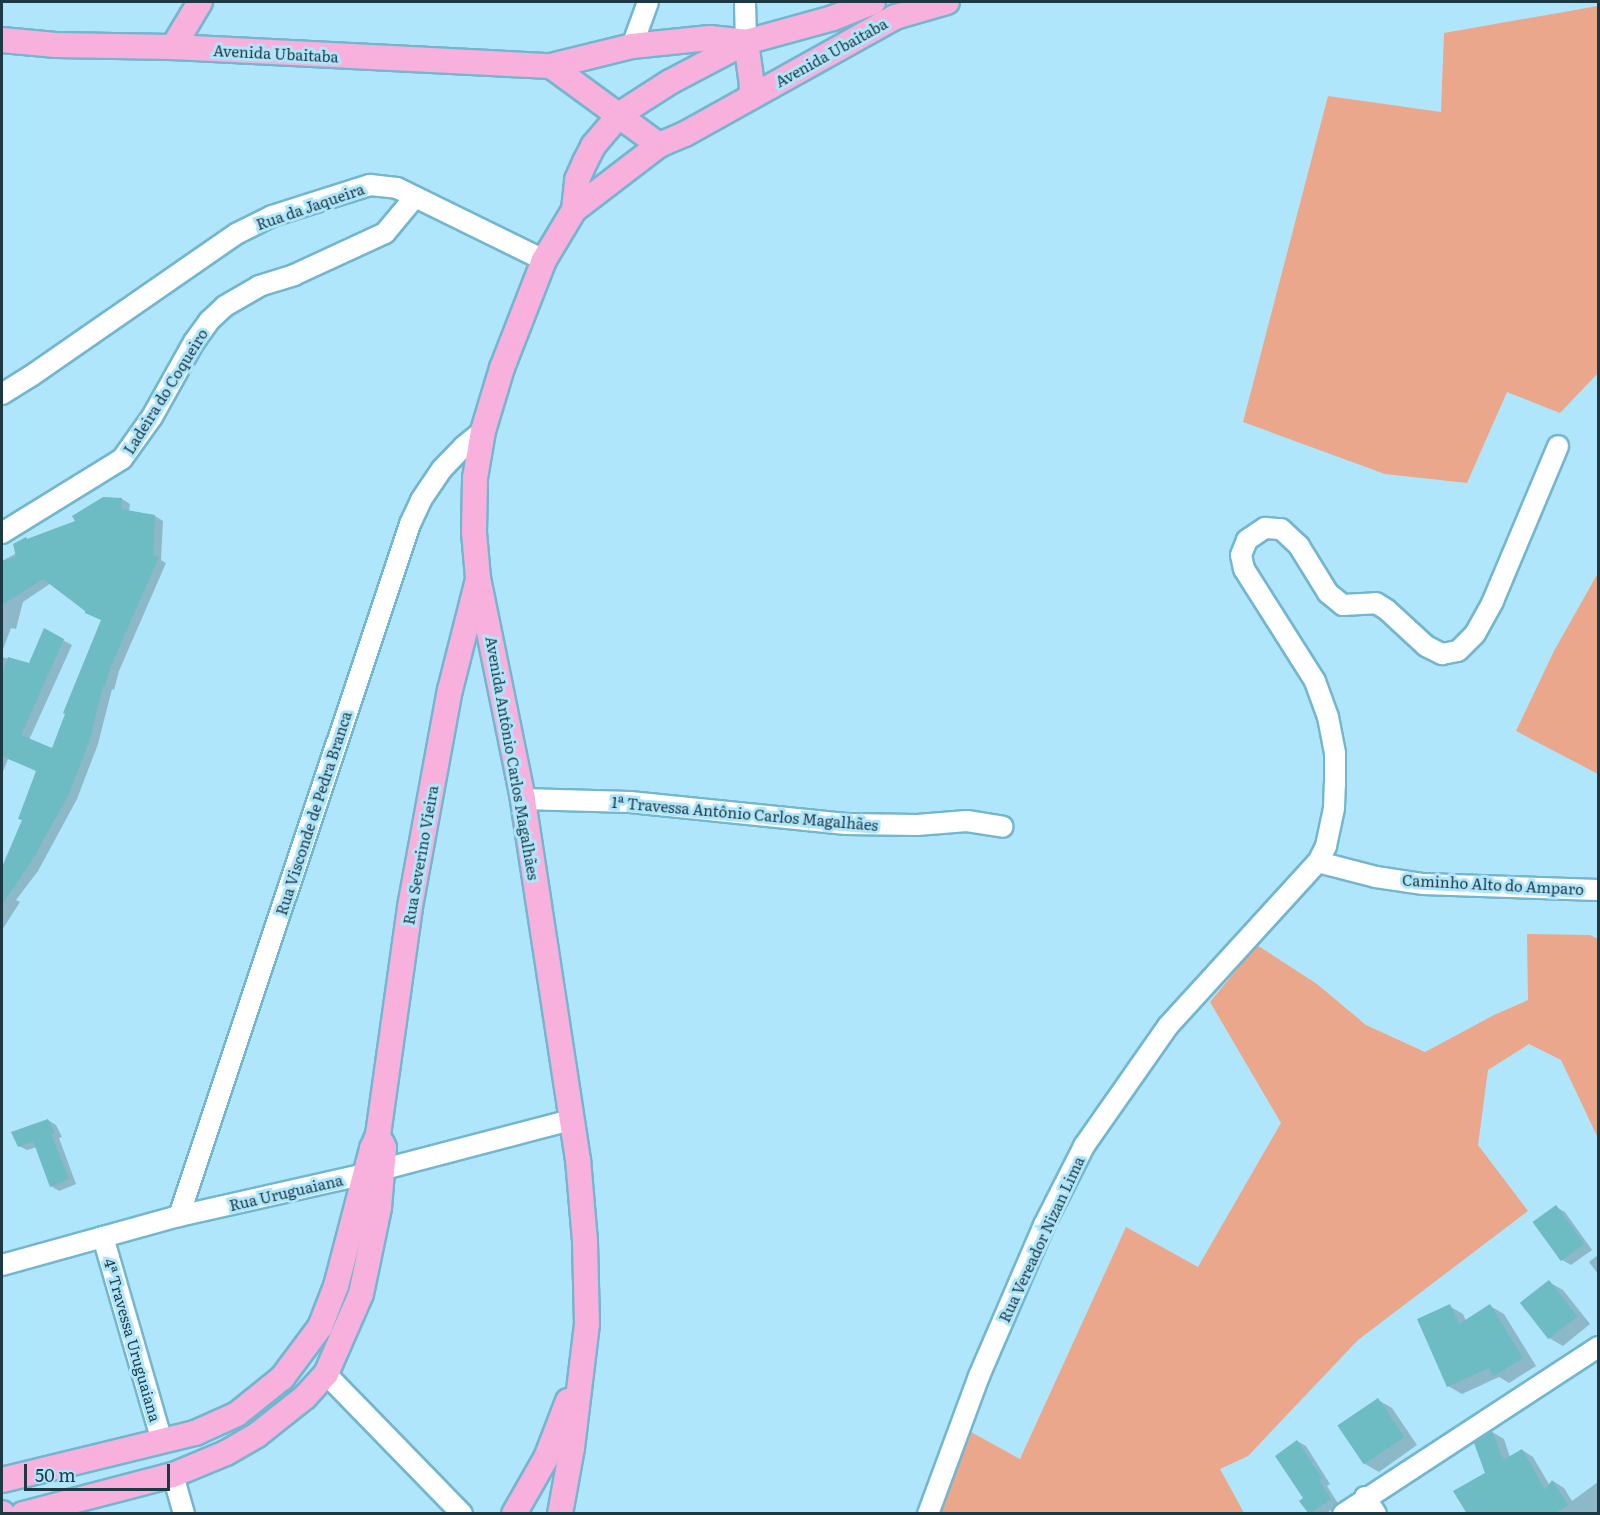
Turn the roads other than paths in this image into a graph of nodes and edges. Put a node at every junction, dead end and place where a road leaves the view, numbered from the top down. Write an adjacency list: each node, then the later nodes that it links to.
1 (200, 2): 9 (main road)
2 (648, 2): 8 (street)
3 (745, 2): 7 (street)
4 (873, 2): 7 (main road, Avenida Ubaitaba)
5 (947, 2): 11 (main road, Avenida Ubaitaba)
6 (2, 39): 9 (main road, Avenida Ubaitaba)
7 (746, 42): 8 (main road, Avenida Ubaitaba); 11 (main road, Avenida Ubaitaba); 12 (main road, Avenida Ubaitaba)
8 (632, 46): 10 (main road, Avenida Ubaitaba)
9 (172, 47): 10 (main road, Avenida Ubaitaba)
10 (551, 66): 12 (main road)
11 (751, 97): 13 (main road, Avenida Ubaitaba)
12 (620, 114): 13 (main road); 15 (main road, Avenida Antônio Carlos Magalhães)
13 (659, 145): 15 (main road, Avenida Antônio Carlos Magalhães)
14 (415, 197): 16 (street, Rua da Jaqueira); 17 (street, Rua da Jaqueira); 20 (street, Ladeira do Coqueiro)
15 (574, 210): 16 (main road, Avenida Antônio Carlos Magalhães)
16 (544, 260): 18 (main road, Avenida Antônio Carlos Magalhães)
17 (2, 394)
18 (483, 430): 21 (main road, Avenida Antônio Carlos Magalhães); 28 (street, Rua Visconde de Pedra Branca)
19 (1558, 446): 24 (street, Rua Vereador Nizan Lima)
20 (3, 533)
21 (478, 578): 22 (main road, Avenida Antônio Carlos Magalhães); 27 (main road, Rua Severino Vieira)
22 (523, 799): 23 (street, 1ª Travessa Antônio Carlos Magalhães); 26 (main road, Avenida Antônio Carlos Magalhães)
23 (1003, 827)
24 (1318, 862): 25 (street, Caminho Alto do Amparo); 43 (street, Rua Vereador Nizan Lima)
25 (1599, 890)
26 (571, 1120): 27 (street, Rua Uruguaiana); 31 (main road, Avenida Antônio Carlos Magalhães)
27 (374, 1172): 28 (street, Rua Uruguaiana); 33 (main road, Rua Severino Vieira); 34 (main road, Rua Severino Vieira)
28 (179, 1216): 29 (street, Rua Uruguaiana)
29 (104, 1237): 30 (street, Rua Uruguaiana); 34 (street, 4ª Travessa Uruguaiana)
30 (2, 1265)
31 (588, 1323): 41 (main road, Avenida Antônio Carlos Magalhães); 42 (main road, Avenida Antônio Carlos Magalhães)
32 (1599, 1347): 37 (street)
33 (327, 1374): 35 (main road, Rua Severino Vieira); 40 (street)
34 (162, 1442): 36 (main road, Rua Severino Vieira)
35 (173, 1475): 38 (main road, Rua Severino Vieira); 39 (street)
36 (2, 1480)
37 (1365, 1497): 44 (street); 45 (street)
38 (23, 1514)
39 (184, 1514)
40 (462, 1514)
41 (514, 1514)
42 (560, 1514)
43 (928, 1514)
44 (1343, 1514)
45 (1376, 1514)

